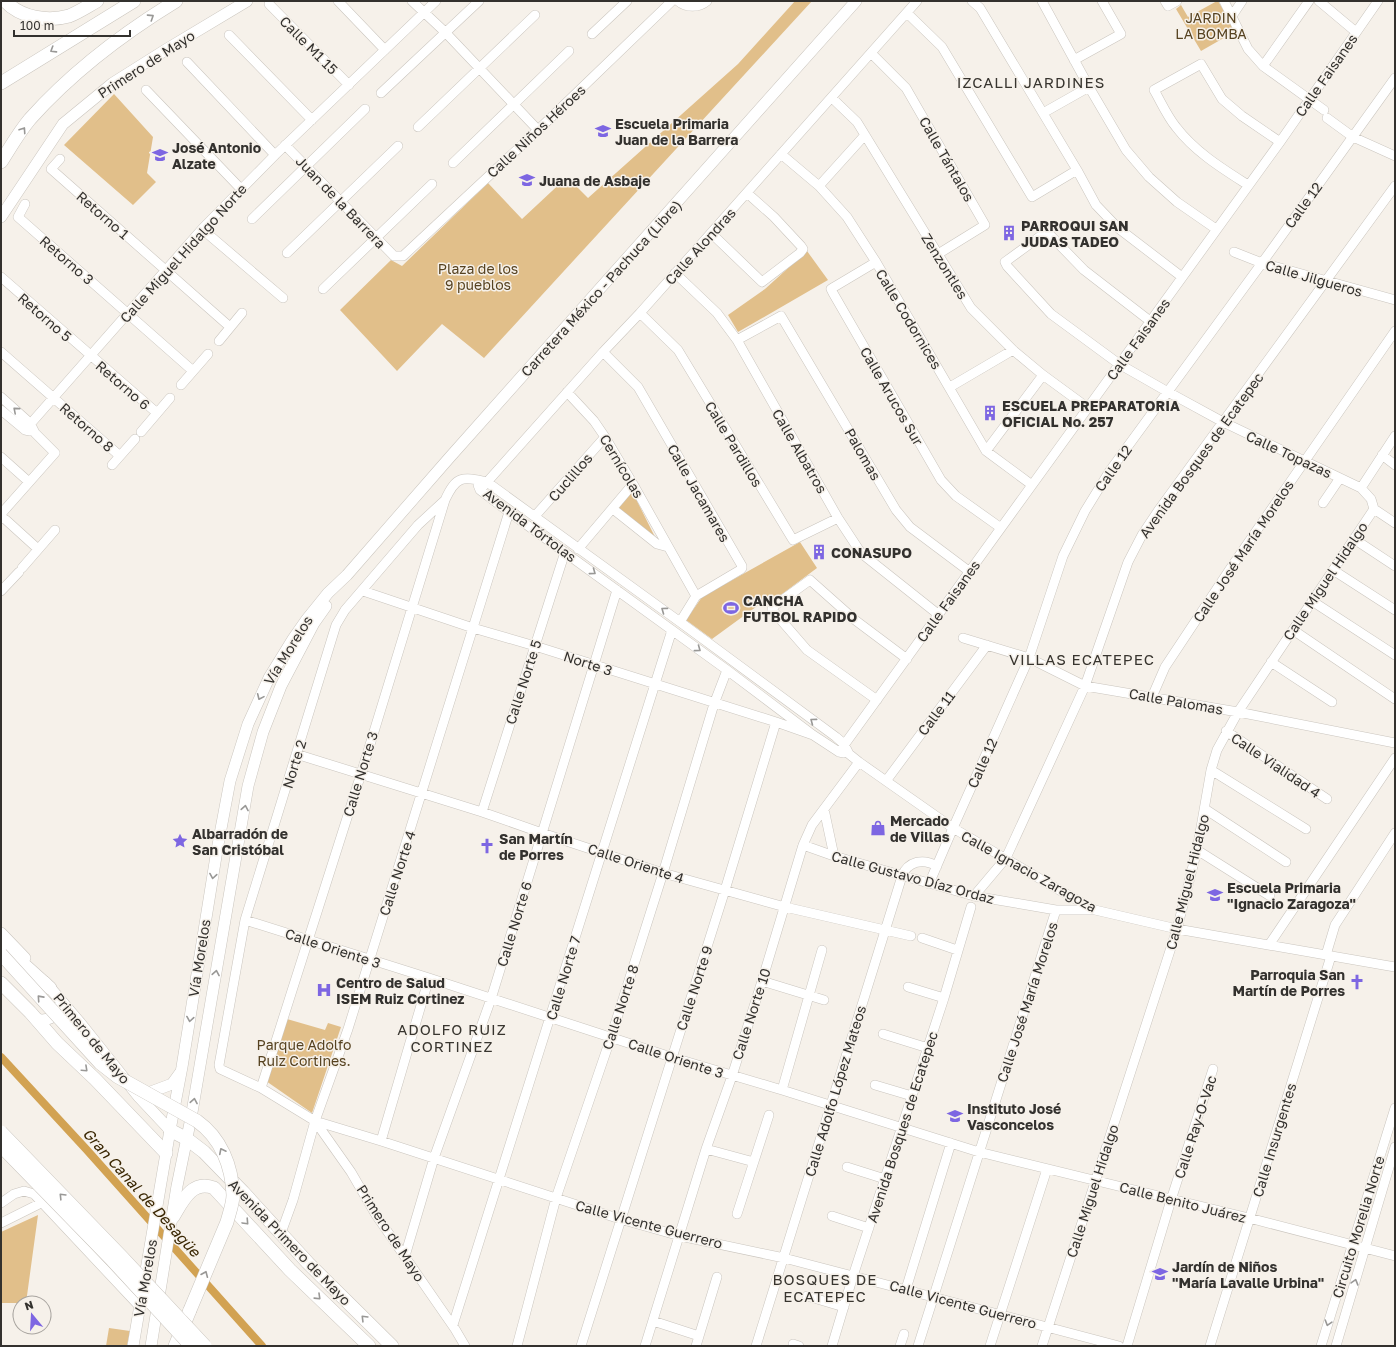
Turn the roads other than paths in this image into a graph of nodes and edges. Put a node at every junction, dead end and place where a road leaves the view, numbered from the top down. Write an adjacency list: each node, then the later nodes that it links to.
1 (5, 1): 2 (highway)
2 (97, 1)
3 (134, 1): 43 (highway, one-way to 43)
4 (176, 1): 65 (highway, one-way to 4)
5 (247, 1): 77 (main road, Primero de Mayo)
6 (338, 1): 35 (street)
7 (412, 1): 27 (street)
8 (436, 1): 27 (street, Calle Miguel Hidalgo Norte)
9 (479, 1): 31 (street)
10 (627, 1): 33 (street)
11 (672, 1): 55 (street, Calle Niños Héroes)
12 (678, 1): 13 (street)
13 (707, 1)
14 (856, 1): 163 (main road, Carretera México - Pachuca (Libre))
15 (918, 1): 28 (street, Calle Alondras)
16 (972, 1): 52 (street)
17 (1042, 1): 38 (street)
18 (1102, 1): 38 (street)
19 (1164, 1): 20 (street)
20 (1177, 1)
21 (1224, 1): 30 (street)
22 (1242, 1): 30 (street)
23 (1309, 1): 40 (street)
24 (1319, 1): 32 (street)
25 (1378, 1): 32 (street, Calle Faisanes)
26 (269, 4): 44 (street, Calle M1 15)
27 (424, 12): 31 (street); 35 (street, Calle Miguel Hidalgo Norte)
28 (907, 13): 37 (street, Calle Alondras); 68 (street)
29 (535, 16): 41 (street)
30 (1232, 16): 40 (street)
31 (445, 32): 41 (street); 47 (street)
32 (1356, 32): 49 (street, Calle Faisanes)
33 (592, 34)
34 (229, 35): 53 (street)
35 (385, 50): 44 (street, Calle Miguel Hidalgo Norte)
36 (569, 51): 50 (street)
37 (871, 53): 48 (street, Calle Alondras); 85 (street, Calle Tántalos)
38 (1074, 60): 45 (street)
39 (187, 62): 62 (street)
40 (1263, 66): 49 (street)
41 (479, 68): 50 (street); 54 (street)
42 (1395, 78): 57 (street, Calle 12)
43 (2, 82)
44 (349, 85): 53 (street, Calle Miguel Hidalgo Norte)
45 (1089, 87): 52 (street); 80 (street)
46 (146, 90): 73 (street)
47 (381, 93)
48 (832, 98): 56 (street, Zenzontles); 61 (street, Calle Alondras)
49 (1310, 99): 57 (street); 58 (street, Calle Faisanes)
50 (515, 104): 55 (street); 66 (street)
51 (364, 109): 67 (street)
52 (1043, 113): 68 (street)
53 (312, 120): 59 (street, Calle Miguel Hidalgo Norte)
54 (418, 127)
55 (538, 130): 86 (street, Calle Niños Héroes)
56 (865, 135): 71 (street); 85 (street, Zenzontles)
57 (1353, 137): 63 (street); 88 (street, Calle 12)
58 (1280, 142): 70 (street, Calle Faisanes); 70 (street)
59 (285, 145): 62 (street, Calle Miguel Hidalgo Norte); 67 (street, Juan de la Barrera)
60 (398, 146): 75 (street)
61 (781, 154): 71 (street, Calle Codornices); 74 (street, Calle Alondras)
62 (275, 155): 73 (street, Calle Miguel Hidalgo Norte)
63 (1395, 156)
64 (60, 158): 89 (street, Retorno 1)
65 (1, 162)
66 (453, 163)
67 (306, 165): 75 (street, Juan de la Barrera); 78 (street)
68 (1076, 170): 92 (street)
69 (432, 184): 82 (street)
70 (1248, 185): 80 (street, Calle Faisanes)
71 (819, 186): 87 (street, Calle Codornices)
72 (1395, 186): 93 (street, Avenida Bosques de Ecatepec)
73 (241, 189): 79 (street, Calle Miguel Hidalgo Norte)
74 (746, 193): 81 (street, Calle Alondras); 81 (street)
75 (341, 201): 82 (street, Juan de la Barrera); 84 (street)
76 (25, 204): 97 (street, Retorno 3)
77 (1, 217)
78 (252, 218)
79 (202, 229): 89 (street, Calle Miguel Hidalgo Norte); 95 (street)
80 (1216, 229): 92 (street, Calle Faisanes)
81 (711, 233): 90 (street, Calle Alondras)
82 (376, 237): 86 (street, Juan de la Barrera); 94 (street)
83 (1234, 252): 88 (street, Calle Jilgueros)
84 (288, 253)
85 (938, 254): 105 (street, Zenzontles)
86 (398, 257)
87 (876, 262): 114 (street, Calle Codornices); 153 (street, Calle Arucos Sur)
88 (1262, 263): 93 (street, Calle Jilgueros); 116 (street, Calle 12)
89 (166, 270): 97 (street, Calle Miguel Hidalgo Norte); 101 (street)
90 (675, 273): 99 (street, Calle Alondras); 103 (street, Calle Albatros)
91 (1, 277): 109 (street, Retorno 5)
92 (1182, 277): 100 (street, Calle Faisanes)
93 (1326, 281): 96 (street, Calle Jilgueros); 123 (street, Avenida Bosques de Ecatepec)
94 (322, 289)
95 (282, 298)
96 (1395, 300)
97 (128, 313): 109 (street, Calle Miguel Hidalgo Norte); 111 (street)
98 (242, 313): 101 (street)
99 (640, 313): 107 (street, Calle Alondras); 151 (street, Calle Pardillos)
100 (1150, 321): 110 (street, Calle Faisanes); 110 (street, Calle Topazas)
101 (230, 327): 104 (street)
102 (1395, 331): 133 (street, Calle José María Morelos)
103 (737, 340): 151 (street, Calle Albatros); 162 (street, Palomas)
104 (219, 341)
105 (1013, 350): 112 (street, Zenzontles); 114 (street)
106 (1, 352): 118 (street, Retorno 8)
107 (603, 352): 115 (street, Calle Alondras); 167 (street, Calle Jacamares)
108 (208, 354): 111 (street)
109 (90, 356): 118 (street, Calle Miguel Hidalgo Norte); 122 (street, Retorno 6)
110 (1119, 364): 116 (street, Calle Topazas); 120 (street, Calle Faisanes)
111 (193, 371): 113 (street)
112 (1043, 375): 120 (street, Zenzontles); 129 (street)
113 (181, 385)
114 (950, 387): 129 (street, Calle Codornices)
115 (567, 392): 127 (street, Cernícolas); 139 (street, Calle Alondras)
116 (1168, 392): 123 (street, Calle Topazas); 180 (street, Calle 12)
117 (1, 397): 124 (street, one-way to 117)
118 (53, 398): 124 (street, Calle Miguel Hidalgo Norte); 131 (street, Retorno 8)
119 (170, 398): 122 (street, Retorno 6)
120 (1088, 408): 141 (street, Calle Faisanes)
121 (1, 410): 124 (street)
122 (157, 413): 125 (street, Retorno 6)
123 (1223, 422): 133 (street, Calle Topazas); 186 (street, Avenida Bosques de Ecatepec)
124 (28, 427): 138 (street)
125 (141, 432)
126 (1395, 436): 130 (street)
127 (605, 437): 140 (street, Cernícolas); 150 (street, Cuclillos)
128 (135, 439): 131 (street, Retorno 8)
129 (986, 451): 141 (street, Calle Codornices)
130 (1382, 455): 135 (street); 142 (street)
131 (120, 456): 134 (street, Retorno 8)
132 (1, 457): 138 (street)
133 (1304, 461): 136 (street, Calle Topazas); 187 (street, Calle José María Morelos)
134 (112, 465)
135 (1395, 465)
136 (1340, 478): 142 (street, Calle Topazas); 145 (street)
137 (476, 479): 139 (street, Avenida Tórtolas); 143 (street, Avenida Tórtolas); 144 (street, Calle Norte 3)
138 (29, 482): 149 (street)
139 (487, 482): 143 (street, Calle Alondras); 150 (street, Avenida Tórtolas)
140 (633, 484): 146 (street); 156 (street, Cernícolas)
141 (1032, 485): 153 (street, Calle Faisanes)
142 (1361, 488): 147 (street, Calle Miguel Hidalgo)
143 (480, 490): 148 (street, Avenida Tórtolas)
144 (445, 500): 164 (street, Norte 2); 169 (street, Calle Norte 3)
145 (1324, 503)
146 (613, 509): 156 (street, Cernícolas); 158 (street)
147 (1374, 509): 152 (street); 155 (street, Calle Miguel Hidalgo)
148 (509, 512): 159 (street, Avenida Tórtolas); 173 (street, Calle Norte 4)
149 (1, 516): 157 (street)
150 (535, 516): 158 (street, Avenida Tórtolas)
151 (838, 518): 171 (street, Calle Albatros)
152 (1395, 523)
153 (1001, 528): 162 (street, Calle Faisanes)
154 (55, 530): 157 (street)
155 (1354, 539): 160 (street); 161 (street, Calle Miguel Hidalgo)
156 (668, 547): 167 (street, Cernícolas)
157 (38, 549): 166 (street)
158 (578, 549): 172 (street, Avenida Tórtolas, one-way to 158)
159 (565, 552): 165 (street, Avenida Tórtolas, one-way to 165); 178 (street, Calle Norte 5)
160 (1395, 566)
161 (1333, 570): 168 (street, Calle Miguel Hidalgo); 170 (street)
162 (970, 572): 171 (street, Calle Faisanes)
163 (347, 575): 263 (main road, Vía Morelos, one-way to 263); 277 (main road, Vía Morelos, one-way to 163)
164 (363, 590): 169 (street, Norte 3); 199 (street, Norte 2)
165 (617, 590): 174 (street, Avenida Tórtolas); 183 (street, Calle Norte 6)
166 (1, 591)
167 (696, 596): 172 (street, Calle Jacamares)
168 (1312, 600): 175 (street, Calle Miguel Hidalgo); 179 (street)
169 (411, 607): 173 (street, Norte 3); 204 (street, Calle Norte 3)
170 (1395, 610)
171 (939, 615): 181 (street, Calle Faisanes)
172 (680, 622): 197 (street, Avenida Tórtolas, one-way to 172)
173 (473, 628): 178 (street, Norte 3); 206 (street, Calle Norte 4)
174 (672, 630): 184 (street, Avenida Tórtolas, one-way to 184); 185 (street, Calle Norte 7)
175 (1292, 630): 182 (street, Calle Miguel Hidalgo); 188 (street)
176 (963, 638): 177 (street, Calle Palomas)
177 (987, 645): 180 (street, Calle Palomas); 205 (street, Calle 11)
178 (535, 646): 183 (street, Norte 3); 210 (street, Calle Norte 5)
179 (1395, 654)
180 (1029, 658): 186 (street, Calle Palomas); 211 (street, Calle 12)
181 (907, 659): 189 (street, Calle Faisanes); 189 (street)
182 (1271, 662): 190 (street); 192 (street, Calle Miguel Hidalgo)
183 (595, 666): 185 (street, Norte 3); 213 (street, Calle Norte 6)
184 (727, 670): 191 (street, Calle Norte 8); 195 (street, Avenida Tórtolas)
185 (655, 685): 191 (street, Norte 3); 217 (street, Calle Norte 7)
186 (1085, 686): 187 (street, Calle Palomas); 219 (street, Avenida Bosques de Ecatepec)
187 (1152, 697): 192 (street, Calle Palomas)
188 (1395, 699)
189 (877, 700): 197 (street, Calle Faisanes)
190 (1332, 702)
191 (714, 704): 193 (street, Norte 3); 222 (street, Calle Norte 8)
192 (1238, 712): 194 (street, Calle Miguel Hidalgo); 196 (street, Calle Palomas)
193 (776, 722): 195 (street, Norte 3); 225 (street, Calle Norte 9)
194 (1226, 731): 203 (street, Calle Miguel Hidalgo); 207 (street, Calle Vialidad 4)
195 (813, 735): 198 (street, Avenida Tórtolas)
196 (1395, 743)
197 (844, 744): 198 (street, Calle Faisanes); 200 (street, Calle Ignacio Zaragoza)
198 (839, 752): 200 (street, Calle Ignacio Zaragoza)
199 (296, 754): 204 (street, Calle Oriente 4); 232 (street, Norte 2)
200 (849, 754): 202 (street, Calle Ignacio Zaragoza)
201 (1395, 758): 239 (street)
202 (859, 762): 205 (street, Calle Ignacio Zaragoza); 209 (street, Calle Norte 10)
203 (1211, 770): 208 (street, Calle Miguel Hidalgo); 212 (street)
204 (361, 774): 206 (street, Calle Oriente 4); 237 (street, Calle Norte 3)
205 (886, 781): 211 (street, Calle Ignacio Zaragoza)
206 (422, 793): 210 (street, Calle Oriente 4); 243 (street, Calle Norte 4)
207 (1327, 799)
208 (1205, 808): 216 (street, Calle Miguel Hidalgo); 220 (street)
209 (824, 809): 215 (street, Calle Norte 10); 218 (street)
210 (482, 812): 213 (street, Calle Oriente 4)
211 (953, 828): 219 (street, Calle Ignacio Zaragoza); 221 (street, Calle 12)
212 (1306, 829)
213 (542, 833): 217 (street, Calle Oriente 4); 253 (street, Calle Norte 6)
214 (1395, 833): 242 (street, Calle Insurgentes)
215 (803, 845): 218 (street, Calle Gustavo Díaz Ordaz); 228 (street, Calle Norte 10)
216 (1198, 850): 227 (street); 233 (street, Calle Miguel Hidalgo)
217 (602, 852): 222 (street, Calle Oriente 4); 256 (street, Calle Norte 7)
218 (834, 856): 223 (street, Calle Gustavo Díaz Ordaz)
219 (1006, 858): 226 (street, Avenida Bosques de Ecatepec); 231 (street, Calle Ignacio Zaragoza)
220 (1286, 862)
221 (936, 866): 223 (street, Calle Adolfo López Mateos); 224 (street, Calle 12)
222 (663, 872): 225 (street, Calle Oriente 4); 258 (street, Calle Norte 8)
223 (902, 876): 224 (street, Calle Gustavo Díaz Ordaz); 234 (street, Calle Adolfo López Mateos)
224 (930, 884): 226 (street, Calle Gustavo Díaz Ordaz)
225 (725, 890): 228 (street, Calle Oriente 4); 260 (street, Calle Norte 9)
226 (974, 896): 230 (street, Calle Gustavo Díaz Ordaz)
227 (1270, 896)
228 (785, 907): 234 (street, Calle Oriente 4); 247 (street, Calle Norte 10)
229 (970, 907): 241 (street, Avenida Bosques de Ecatepec)
230 (1056, 910): 231 (street, Calle Gustavo Díaz Ordaz); 283 (street, Calle José María Morelos)
231 (1095, 910): 233 (street, Calle Ignacio Zaragoza)
232 (245, 920): 237 (street, Calle Oriente 3); 261 (street, Norte 2)
233 (1177, 929): 239 (street, Calle Ignacio Zaragoza); 291 (street, Calle Miguel Hidalgo)
234 (886, 930): 235 (street, Calle Oriente 4); 270 (street, Calle Adolfo López Mateos)
235 (911, 936)
236 (922, 938): 241 (street)
237 (308, 940): 243 (street, Calle Oriente 3); 267 (street, Calle Norte 3)
238 (1, 944): 250 (highway); 325 (highway, one-way to 238, bridge)
239 (1269, 945): 242 (street, Calle Ignacio Zaragoza)
240 (822, 950): 251 (street)
241 (958, 950): 252 (street, Avenida Bosques de Ecatepec)
242 (1329, 956): 244 (street, Calle Ignacio Zaragoza); 299 (street, Calle Insurgentes)
243 (370, 959): 246 (street, Calle Oriente 3); 273 (street, Calle Norte 4)
244 (1395, 967)
245 (1, 976): 255 (main road, Primero de Mayo)
246 (429, 978): 253 (street, Calle Oriente 3); 278 (street)
247 (762, 981): 251 (street); 264 (street, Calle Norte 10)
248 (1, 983): 255 (highway)
249 (908, 987): 252 (street)
250 (54, 992): 255 (main road); 266 (main road, Primero de Mayo)
251 (808, 996): 254 (street); 268 (street)
252 (944, 998): 259 (street, Avenida Bosques de Ecatepec)
253 (491, 999): 256 (street, Calle Oriente 3); 285 (street, Calle Norte 6)
254 (824, 1000)
255 (33, 1015): 284 (highway, Primero de Mayo, one-way to 284)
256 (550, 1018): 258 (street, Calle Oriente 3); 289 (street, Calle Norte 7)
257 (883, 1034): 259 (street)
258 (611, 1037): 260 (street, Calle Oriente 3); 292 (street, Calle Norte 8)
259 (928, 1048): 269 (street, Avenida Bosques de Ecatepec)
260 (671, 1057): 264 (street, Calle Oriente 3); 300 (street, Calle Norte 9)
261 (219, 1065): 267 (street, Calle Vicente Guerrero)
262 (1213, 1069): 293 (street, Calle Ray-O-Vac)
263 (181, 1071): 266 (main road); 275 (main road, Vía Morelos)
264 (732, 1076): 268 (street, Calle Oriente 3); 282 (street, Calle Norte 10)
265 (875, 1085): 269 (street)
266 (132, 1086): 275 (main road, Primero de Mayo)
267 (261, 1088): 273 (street, Calle Vicente Guerrero)
268 (782, 1090): 270 (street, Calle Oriente 3)
269 (912, 1096): 274 (street, Avenida Bosques de Ecatepec)
270 (830, 1105): 274 (street, Calle Oriente 3); 309 (street, Calle Adolfo López Mateos)
271 (1395, 1108): 305 (street, Circuito Morelia Norte)
272 (768, 1115): 286 (street)
273 (315, 1121): 278 (street, Calle Vicente Guerrero); 303 (street, Calle Norte 4); 307 (street, Primero de Mayo)
274 (902, 1127): 279 (street, Calle Benito Juárez); 290 (street, Avenida Bosques de Ecatepec)
275 (170, 1130): 277 (highway, Primero de Mayo); 284 (main road, Vía Morelos)
276 (1, 1132): 327 (highway, one-way to 276, bridge)
277 (187, 1139): 298 (main road, Vía Morelos); 303 (highway, Avenida Primero de Mayo)
278 (382, 1141): 285 (street, Calle Vicente Guerrero)
279 (952, 1143): 283 (street, Calle Benito Juárez); 312 (street)
280 (1, 1146): 326 (highway, bridge)
281 (1395, 1147): 306 (street, Circuito Morelia Norte)
282 (706, 1148): 286 (street); 304 (street, Calle Norte 10)
283 (979, 1152): 288 (street, Calle Benito Juárez); 314 (street, Calle José María Morelos)
284 (166, 1153): 315 (main road, Vía Morelos)
285 (434, 1158): 289 (street, Calle Vicente Guerrero); 307 (street, Calle Norte 6)
286 (754, 1162): 296 (street)
287 (847, 1167): 290 (street)
288 (1047, 1169): 291 (street, Calle Benito Juárez); 317 (street)
289 (498, 1179): 292 (street, Calle Vicente Guerrero); 319 (street, Calle Norte 7)
290 (885, 1179): 302 (street, Avenida Bosques de Ecatepec)
291 (1095, 1181): 293 (street, Calle Benito Juárez); 320 (street, Calle Miguel Hidalgo)
292 (556, 1198): 300 (street, Calle Vicente Guerrero); 331 (street, Calle Norte 8)
293 (1171, 1200): 299 (street, Calle Benito Juárez); 342 (street, Calle Ray-O-Vac)
294 (1, 1202): 295 (street)
295 (43, 1202): 301 (street); 315 (street)
296 (737, 1214)
297 (832, 1216): 302 (street)
298 (173, 1217): 324 (main road, Vía Morelos); 328 (highway, Avenida Primero de Mayo, one-way to 328)
299 (1250, 1218): 305 (street, Calle Benito Juárez); 343 (street, Calle Insurgentes)
300 (620, 1219): 304 (street, Calle Vicente Guerrero); 332 (street, Calle Norte 9)
301 (1, 1223)
302 (869, 1228): 310 (street, Avenida Bosques de Ecatepec)
303 (281, 1234): 329 (highway, Avenida Primero de Mayo, one-way to 303)
304 (680, 1236): 309 (street, Calle Vicente Guerrero); 318 (street, Calle Norte 10)
305 (1352, 1245): 306 (street, Calle Benito Juárez); 344 (street, Circuito Morelia Norte, one-way to 344)
306 (1364, 1248): 308 (street, Calle Benito Juárez); 345 (street, Circuito Morelia Norte, one-way to 306)
307 (405, 1256): 319 (street, Primero de Mayo)
308 (1395, 1256)
309 (784, 1258): 310 (street, Calle Vicente Guerrero); 335 (street, Calle Adolfo López Mateos)
310 (853, 1276): 312 (street, Calle Vicente Guerrero); 316 (street, Avenida Bosques de Ecatepec)
311 (717, 1277): 322 (street)
312 (906, 1289): 314 (street, Calle Vicente Guerrero)
313 (807, 1296): 316 (street)
314 (933, 1297): 317 (street, Calle Vicente Guerrero); 338 (street, Calle José María Morelos)
315 (140, 1307): 323 (main road, Vía Morelos)
316 (844, 1307): 336 (street, Avenida Bosques de Ecatepec)
317 (1000, 1314): 320 (street, Calle Vicente Guerrero); 339 (street)
318 (653, 1322): 322 (street); 333 (street, Calle Norte 10)
319 (453, 1325): 330 (street, Primero de Mayo)
320 (1049, 1327): 340 (street, Calle Miguel Hidalgo); 341 (street, Calle Vicente Guerrero)
321 (904, 1334): 337 (street)
322 (699, 1336): 334 (street)
323 (133, 1346)
324 (151, 1346)
325 (175, 1346)
326 (191, 1346)
327 (205, 1346)
328 (370, 1346)
329 (392, 1346)
330 (465, 1346)
331 (517, 1346)
332 (581, 1346)
333 (645, 1346)
334 (696, 1346)
335 (756, 1346)
336 (832, 1346)
337 (900, 1346)
338 (918, 1346)
339 (990, 1346)
340 (1042, 1346)
341 (1119, 1346)
342 (1127, 1346)
343 (1210, 1346)
344 (1321, 1346)
345 (1336, 1346)

